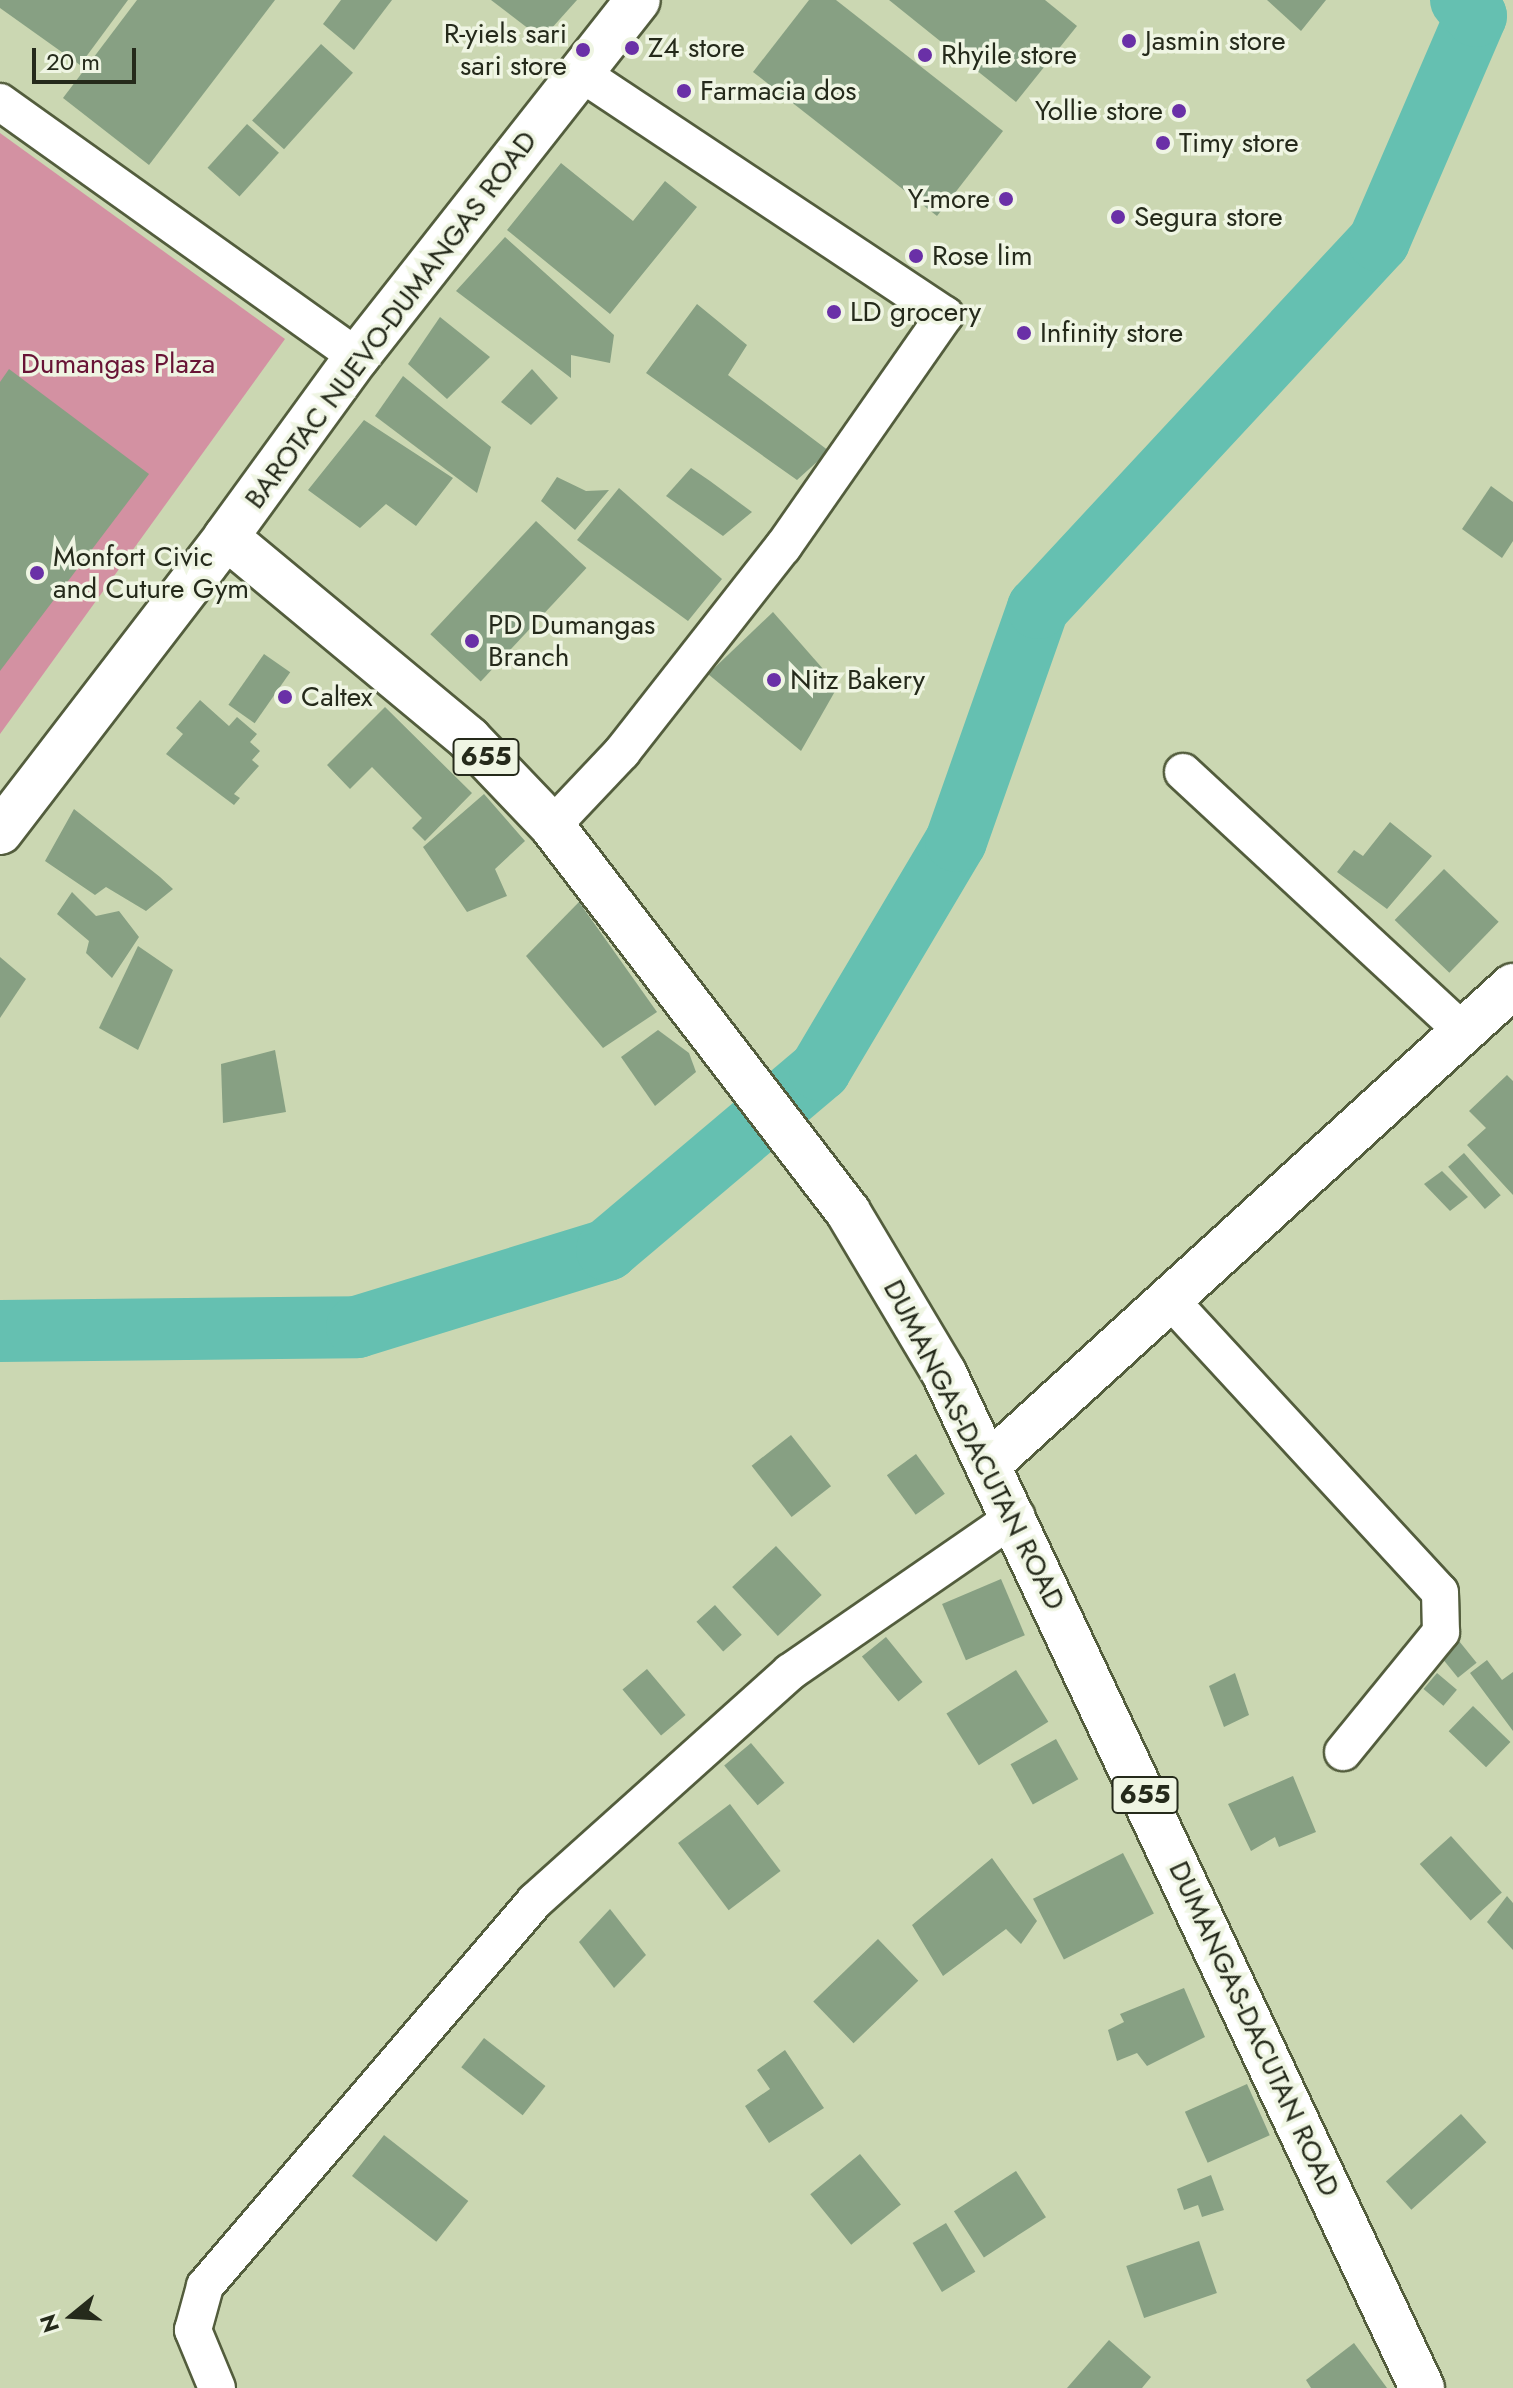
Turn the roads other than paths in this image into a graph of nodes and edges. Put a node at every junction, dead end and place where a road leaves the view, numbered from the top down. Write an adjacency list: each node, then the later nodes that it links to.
1 (638, 0): 2 (main road, BAROTAC NUEVO-DUMANGAS ROAD)
2 (581, 73): 4 (main road, BAROTAC NUEVO-DUMANGAS ROAD); 7 (street)
3 (0, 102): 4 (street)
4 (357, 357): 5 (main road, BAROTAC NUEVO-DUMANGAS ROAD)
5 (226, 537): 7 (main road, DUMANGAS-DACUTAN ROAD / 655); 8 (main road, BAROTAC NUEVO-DUMANGAS ROAD)
6 (1183, 772): 10 (street)
7 (552, 826): 12 (main road, DUMANGAS-DACUTAN ROAD / 655)
8 (0, 832)
9 (1513, 986): 10 (main road)
10 (1464, 1032): 11 (main road)
11 (1173, 1303): 12 (main road); 14 (street)
12 (990, 1463): 13 (main road, DUMANGAS-DACUTAN ROAD / 655)
13 (1016, 1516): 15 (street); 16 (main road, DUMANGAS-DACUTAN ROAD / 655)
14 (1343, 1752)
15 (217, 2388)
16 (1422, 2388)

